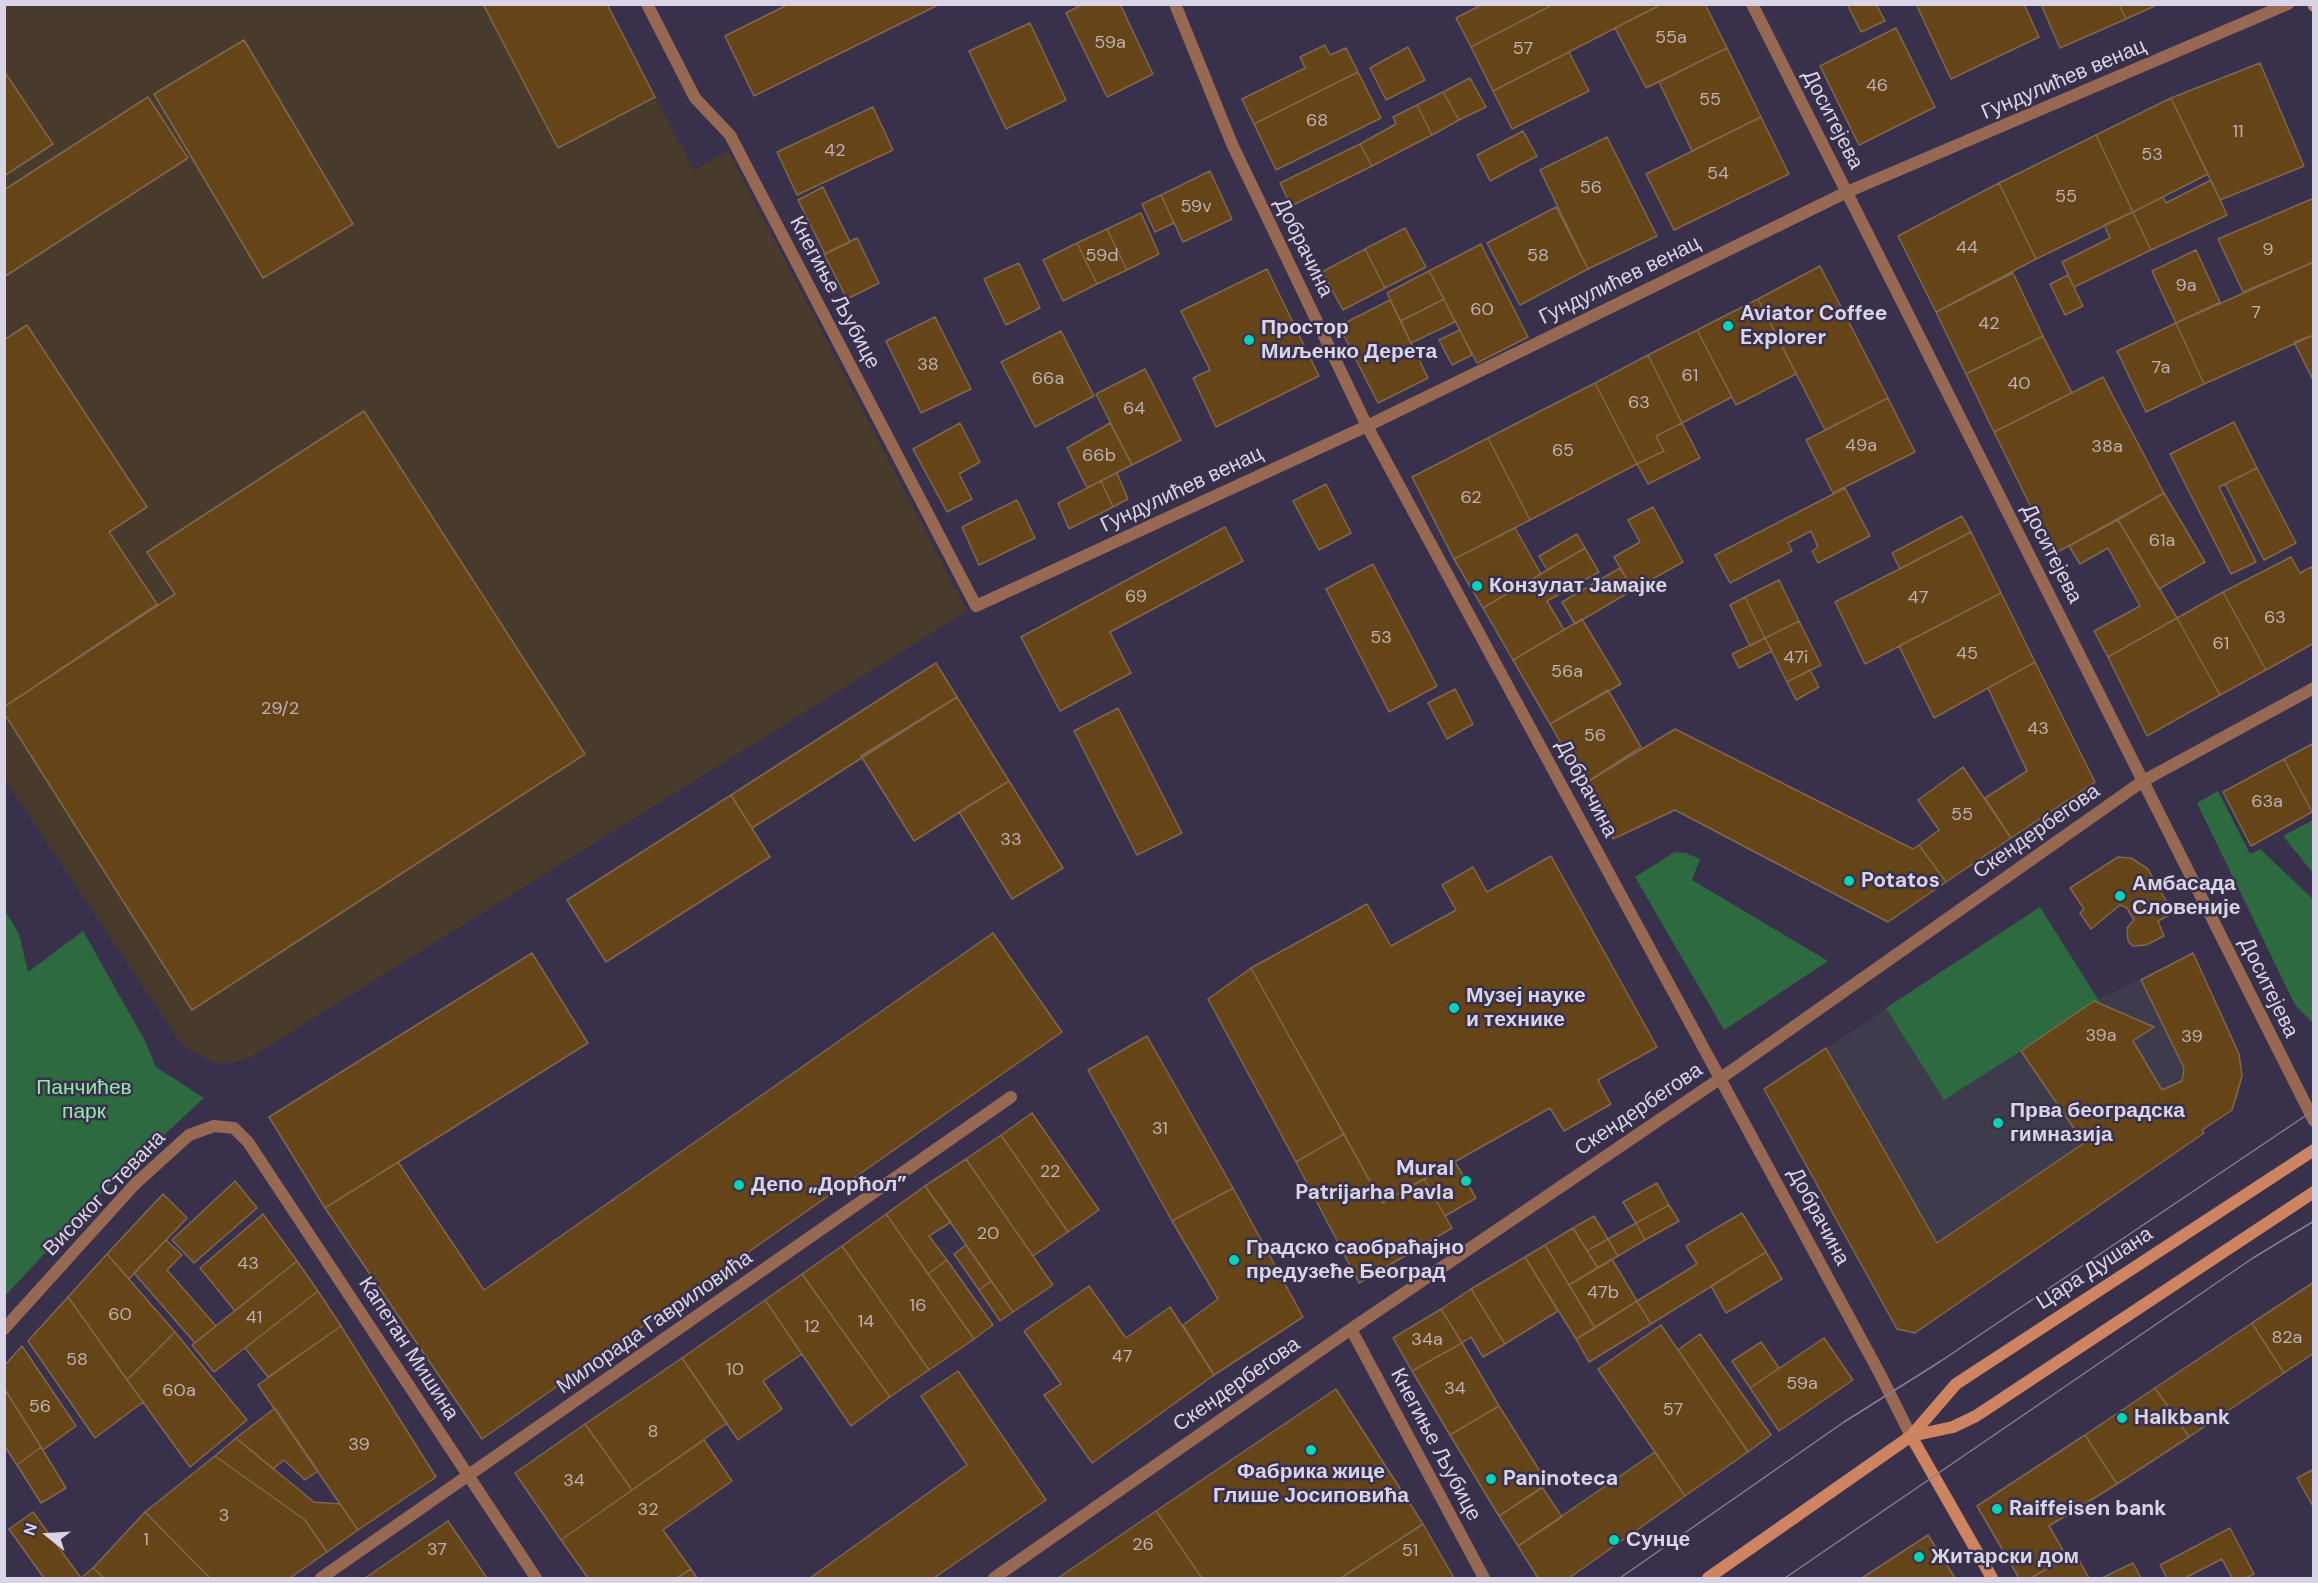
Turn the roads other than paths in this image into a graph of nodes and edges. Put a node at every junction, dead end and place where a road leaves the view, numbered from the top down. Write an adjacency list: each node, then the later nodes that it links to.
1 (647, 4): 7 (street, Кнегиње Љубице)
2 (1175, 4): 6 (street, Добрачина)
3 (1752, 4): 5 (street, Доситејева)
4 (2288, 4): 5 (street, Гундулићев венац)
5 (1847, 192): 6 (street, Гундулићев венац); 9 (street, Доситејева)
6 (1367, 426): 7 (street, Гундулићев венац); 10 (street, Добрачина)
7 (976, 606)
8 (2313, 688): 9 (street, Скендербегова)
9 (2143, 781): 10 (street, Скендербегова); 12 (street, Доситејева)
10 (1721, 1078): 17 (street, Скендербегова); 18 (street, Добрачина)
11 (1011, 1097): 19 (street, Милорада Гавриловића)
12 (2313, 1121)
13 (248, 1142): 16 (street, Високог Стевана); 19 (street, Капетан Мишина)
14 (2313, 1150): 18 (main road, Цара Душана)
15 (2313, 1192): 18 (main road, Цара Душана)
16 (4, 1329)
17 (1351, 1329): 22 (street, Скендербегова); 23 (street, Кнегиње Љубице)
18 (1911, 1436): 24 (main road, Цара Душана); 25 (main road, Добрачина)
19 (469, 1477): 20 (street, Милорада Гавриловића); 21 (street, Капетан Мишина)
20 (321, 1578)
21 (536, 1578)
22 (994, 1578)
23 (1484, 1578)
24 (1708, 1578)
25 (1992, 1578)

